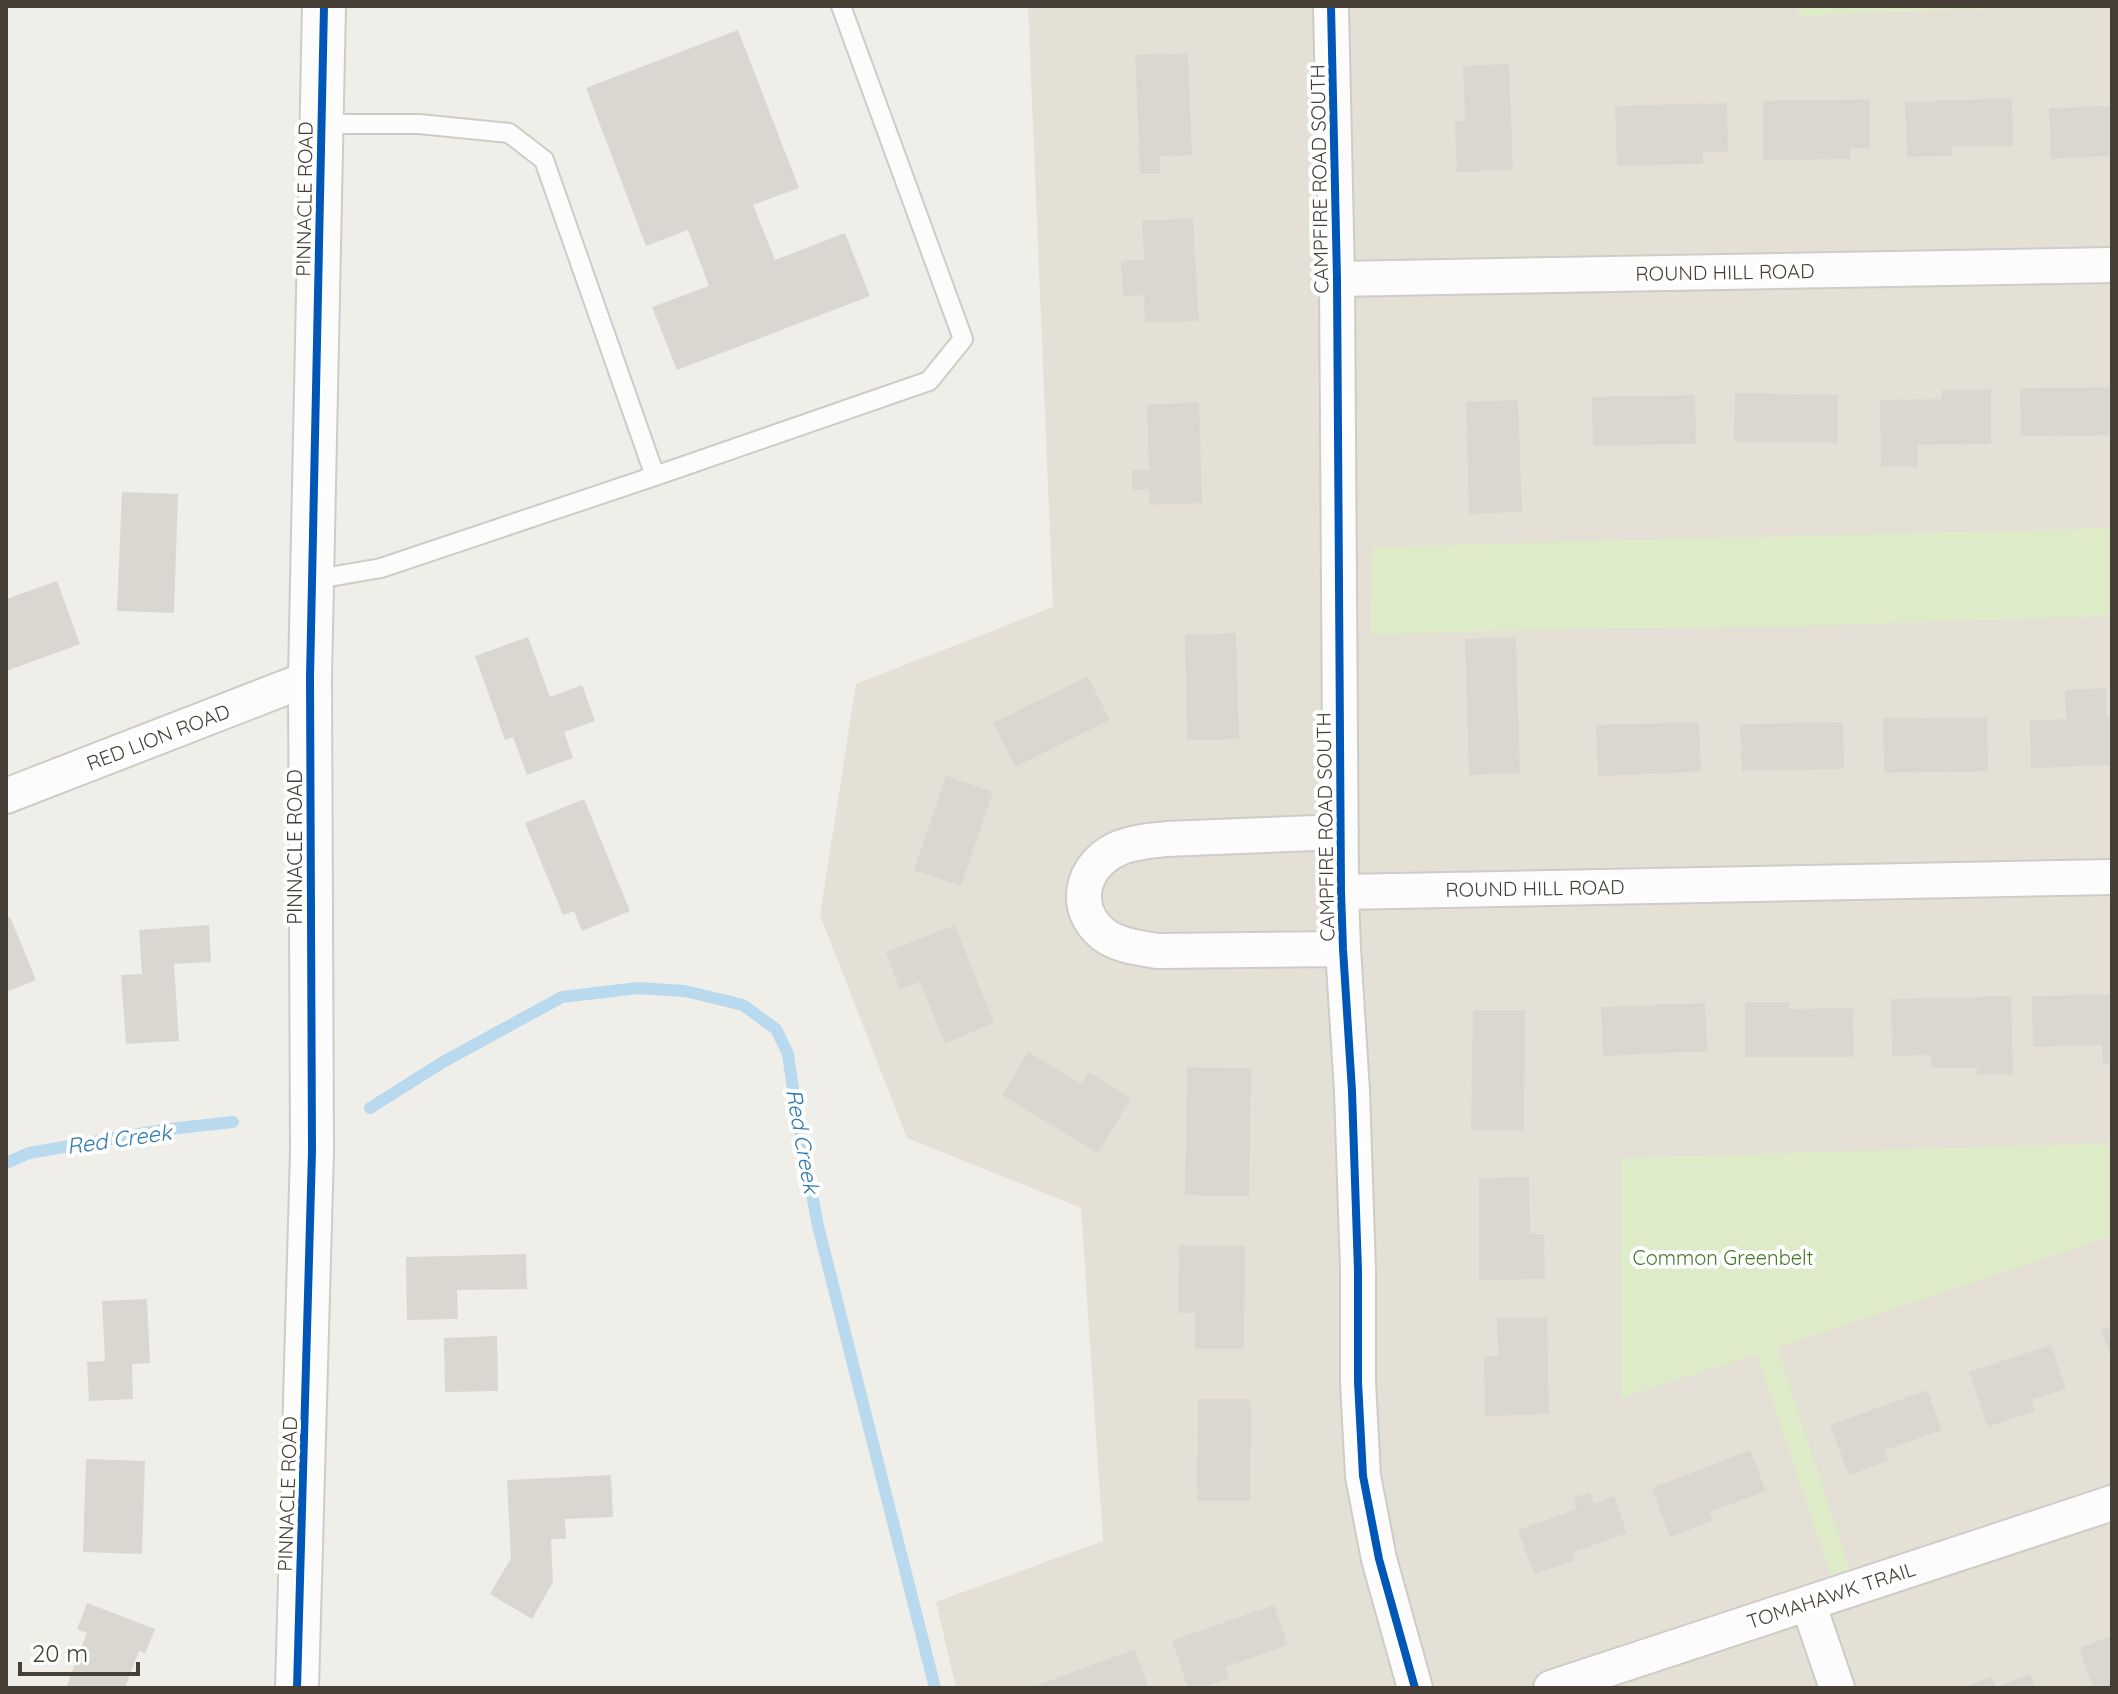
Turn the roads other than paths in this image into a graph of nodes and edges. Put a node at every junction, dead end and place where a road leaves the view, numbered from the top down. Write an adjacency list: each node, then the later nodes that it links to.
1 (324, 6): 4 (street, PINNACLE ROAD)
2 (841, 6): 7 (lane)
3 (1331, 6): 6 (street, CAMPFIRE ROAD SOUTH)
4 (321, 124): 7 (lane); 8 (street, PINNACLE ROAD)
5 (2112, 265): 6 (street, ROUND HILL ROAD)
6 (1337, 279): 11 (street, CAMPFIRE ROAD SOUTH)
7 (655, 476): 8 (lane)
8 (312, 580): 9 (street, PINNACLE ROAD)
9 (310, 678): 10 (street, RED LION ROAD); 17 (street, PINNACLE ROAD)
10 (6, 796)
11 (1341, 832): 13 (street, CAMPFIRE ROAD SOUTH); 14 (street)
12 (2112, 877): 13 (street, ROUND HILL ROAD)
13 (1341, 892): 14 (street, CAMPFIRE ROAD SOUTH)
14 (1343, 949): 18 (street, CAMPFIRE ROAD SOUTH)
15 (2112, 1503): 16 (street, TOMAHAWK TRAIL)
16 (1808, 1603): 19 (street, TOMAHAWK TRAIL); 20 (street)
17 (297, 1688)
18 (1415, 1688)
19 (1551, 1688)
20 (1837, 1688)

